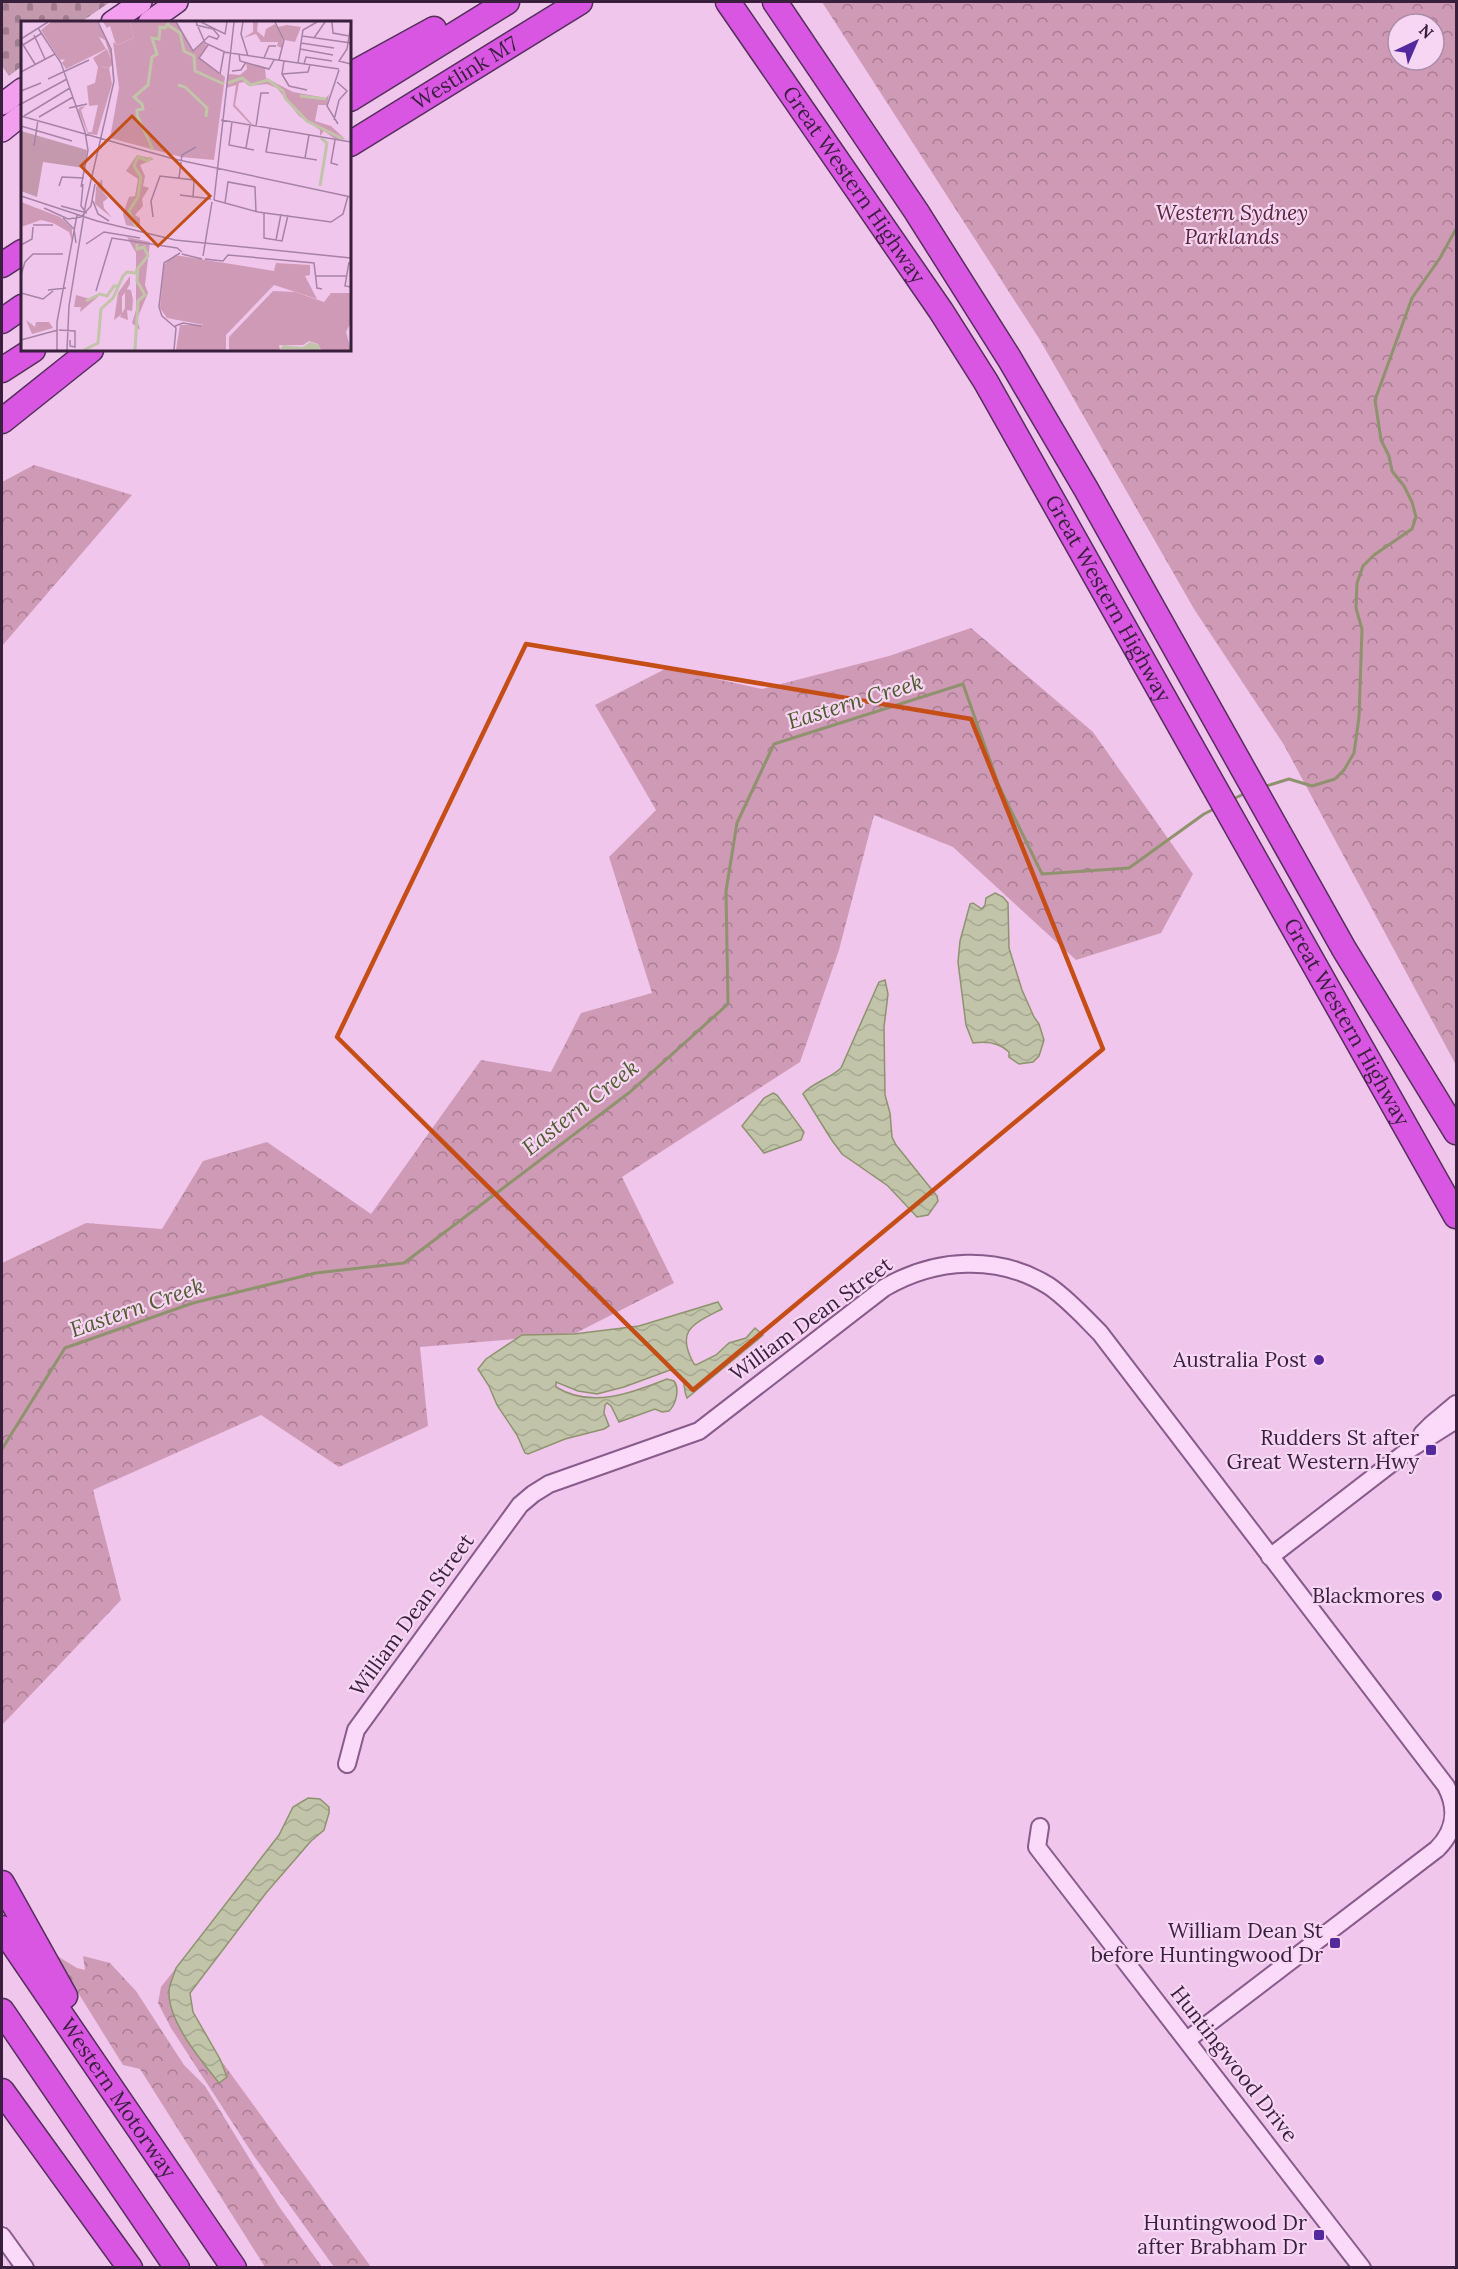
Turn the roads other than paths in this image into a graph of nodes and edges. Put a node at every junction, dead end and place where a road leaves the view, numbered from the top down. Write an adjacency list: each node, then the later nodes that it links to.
1 (141, 2): 8 (main road)
2 (177, 2): 9 (main road)
3 (483, 2): 10 (highway)
4 (507, 2): 12 (highway, Westlink M7)
5 (580, 2): 14 (highway, Westlink M7)
6 (728, 2): 28 (highway, Great Western Highway)
7 (775, 2): 27 (highway, Great Western Highway)
8 (113, 21)
9 (150, 21)
10 (351, 74)
11 (21, 90): 13 (main road)
12 (351, 98)
13 (2, 104)
14 (404, 109): 17 (highway, Westlink M7); 18 (highway)
15 (21, 116): 16 (main road)
16 (2, 131)
17 (351, 143)
18 (351, 157)
19 (21, 253): 20 (highway)
20 (2, 265)
21 (21, 308): 22 (highway)
22 (2, 321)
23 (31, 351): 25 (highway)
24 (90, 351): 26 (highway)
25 (2, 370)
26 (2, 421)
27 (1456, 1132)
28 (1456, 1216)
29 (1456, 1404): 31 (street)
30 (1456, 1420): 31 (street)
31 (1410, 1449): 32 (street)
32 (1270, 1557): 33 (street, William Dean Street); 38 (street, William Dean Street)
33 (347, 1764)
34 (1040, 1827): 38 (street, Huntingwood Drive)
35 (2, 1883): 39 (highway)
36 (2, 1928): 39 (highway, Western Motorway)
37 (2, 2011): 44 (highway)
38 (1187, 2040): 46 (street, Huntingwood Drive)
39 (84, 2050): 45 (highway, Western Motorway)
40 (2, 2091): 43 (highway)
41 (2, 2236): 42 (street)
42 (26, 2268)
43 (130, 2268)
44 (177, 2268)
45 (234, 2268)
46 (1362, 2268)

